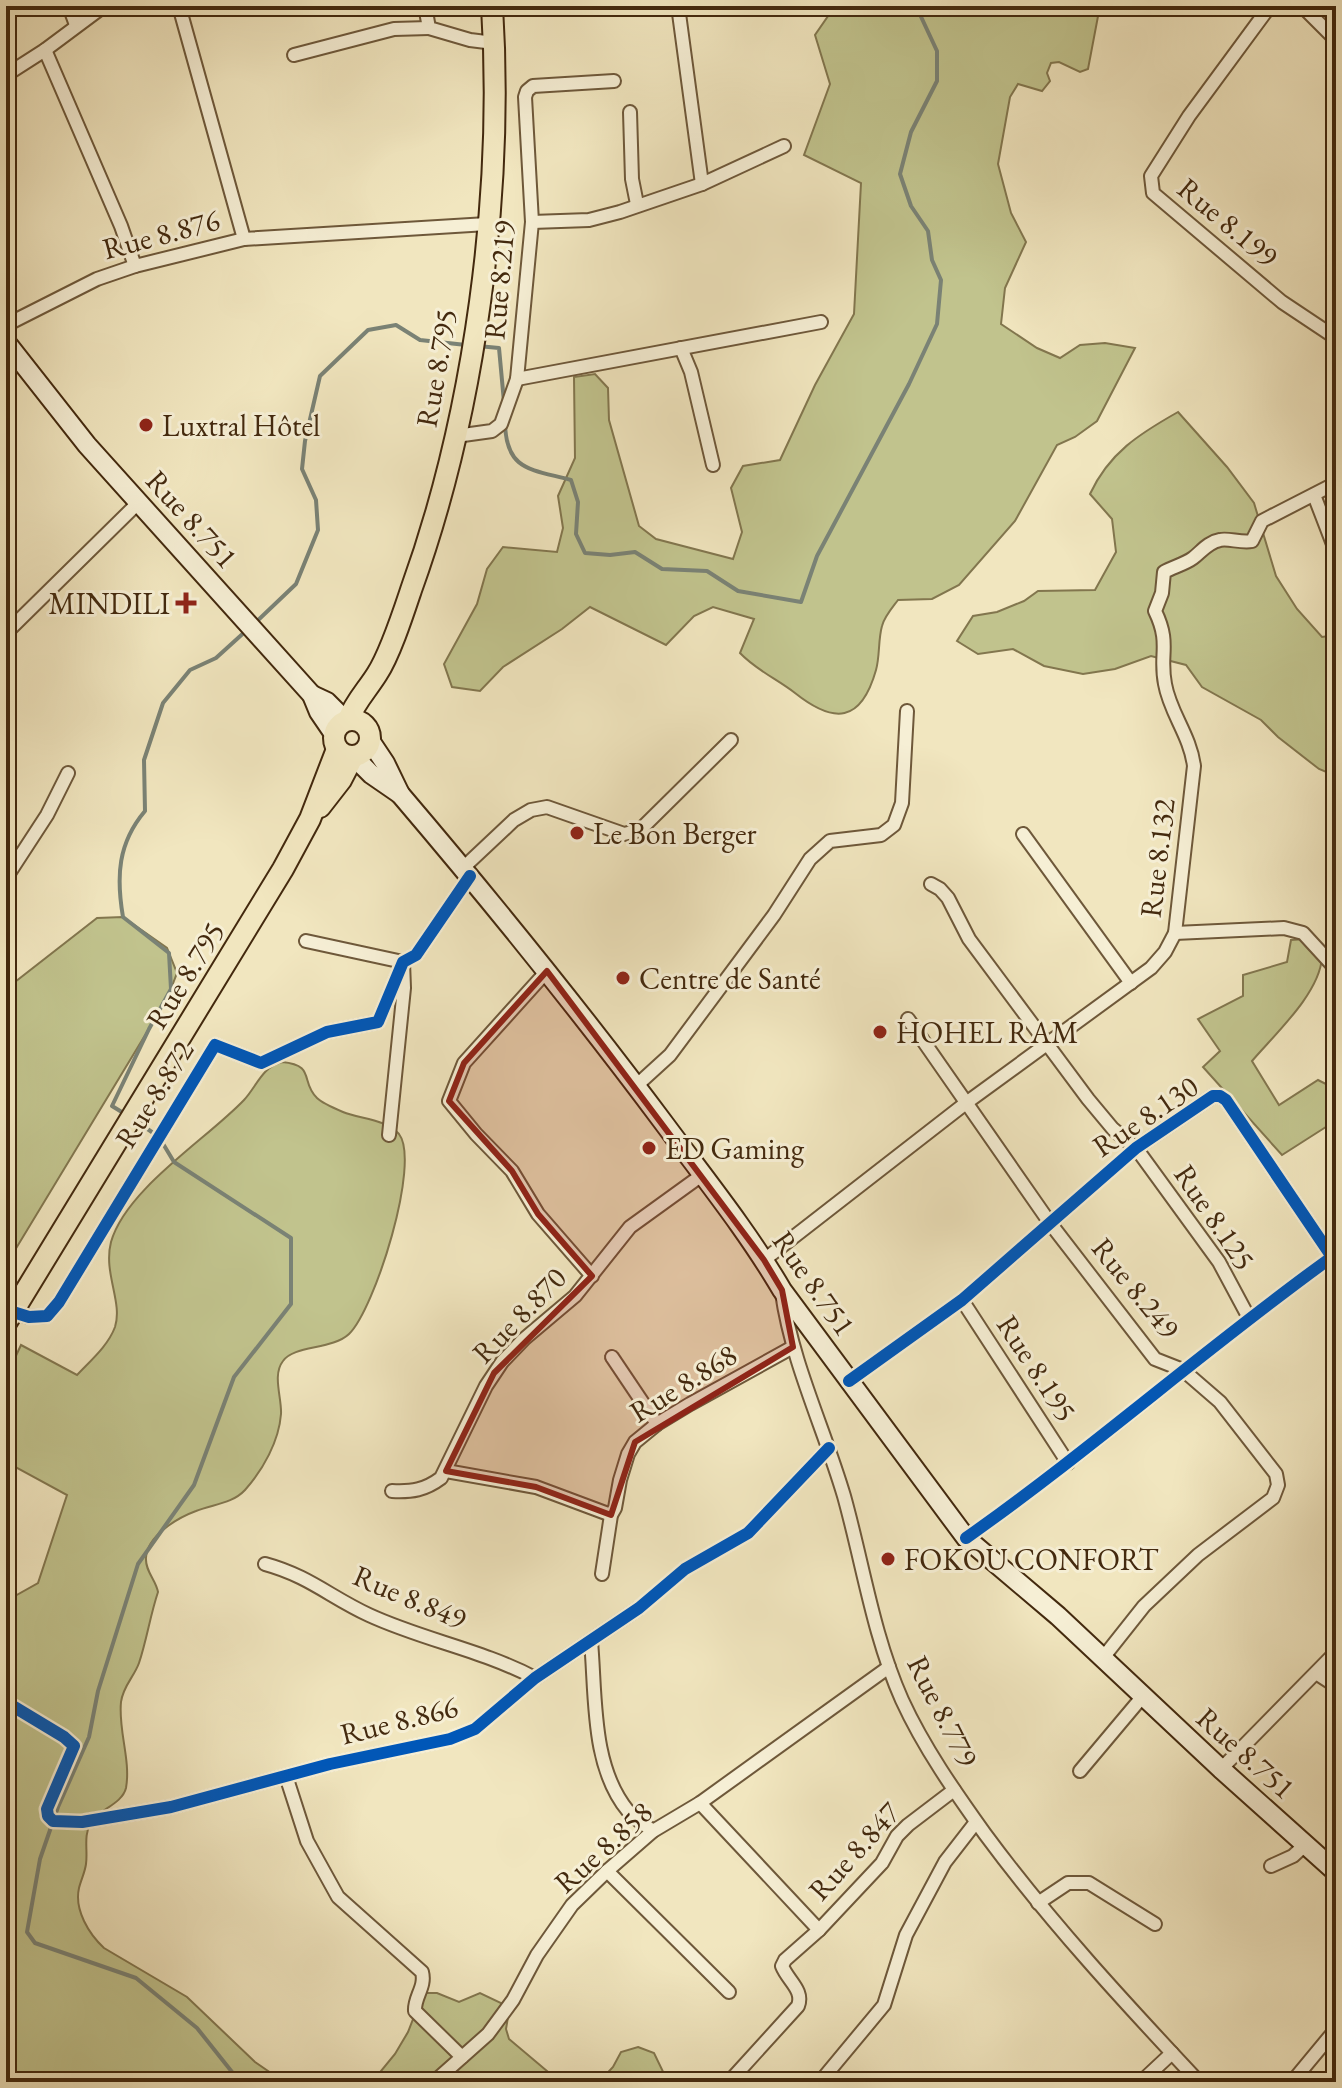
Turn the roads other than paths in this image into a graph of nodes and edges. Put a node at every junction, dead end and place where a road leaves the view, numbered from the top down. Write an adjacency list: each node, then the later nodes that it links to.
1 (69, 6): 9 (street)
2 (104, 6): 9 (street)
3 (179, 6): 23 (street, Rue 8.876)
4 (425, 6): 10 (street)
5 (492, 6): 12 (highway, Rue 8.795)
6 (678, 6): 19 (street)
7 (1270, 6): 27 (street, Rue 8.199)
8 (1302, 6): 11 (street)
9 (76, 25): 13 (street)
10 (429, 28): 12 (street); 14 (street)
11 (1336, 40)
12 (494, 43): 22 (highway, Rue 8.795)
13 (45, 50): 15 (street); 24 (street)
14 (294, 55)
15 (6, 75)
16 (614, 81): 21 (street, Rue 8.219)
17 (630, 112): 20 (street)
18 (784, 146): 19 (street)
19 (702, 184): 20 (street)
20 (637, 204): 21 (street)
21 (532, 222): 30 (street, Rue 8.219)
22 (487, 224): 23 (street); 31 (highway, Rue 8.795)
23 (244, 239): 24 (street, Rue 8.876)
24 (135, 266): 26 (street, Rue 8.876)
25 (821, 322): 29 (street)
26 (6, 325)
27 (1336, 338)
28 (6, 342): 35 (main road, Rue 8.751)
29 (681, 348): 30 (street); 32 (street)
30 (517, 379): 31 (street, Rue 8.219)
31 (456, 436): 38 (highway, Rue 8.795)
32 (713, 465)
33 (1336, 483): 34 (street, Rue 8.132)
34 (1314, 495): 36 (street); 49 (street, Rue 8.132)
35 (139, 502): 37 (street); 41 (main road, Rue 8.751)
36 (1336, 552)
37 (6, 633)
38 (378, 673): 40 (highway); 41 (highway, Rue 8.795)
39 (907, 711): 57 (street)
40 (370, 735): 41 (highway); 41 (highway); 44 (main road)
41 (346, 740): 44 (main road, Rue 8.751); 68 (highway, Rue 8.795)
42 (731, 740): 46 (street, Rue 8.872)
43 (68, 773): 47 (street)
44 (400, 794): 46 (main road, Rue 8.751)
45 (1023, 834): 54 (street)
46 (466, 872): 51 (street, Rue 8.872); 53 (main road, Rue 8.751)
47 (6, 878)
48 (931, 884): 56 (street, Rue 8.125)
49 (1175, 933): 52 (street); 54 (street, Rue 8.132)
50 (306, 941): 51 (street)
51 (403, 962): 59 (street); 68 (street, Rue 8.872)
52 (1336, 969)
53 (547, 971): 57 (main road, Rue 8.751); 65 (street)
54 (1131, 983): 56 (street, Rue 8.132)
55 (908, 1019): 58 (street, Rue 8.249)
56 (1049, 1044): 58 (street, Rue 8.132); 60 (street, Rue 8.125)
57 (636, 1086): 61 (main road, Rue 8.751)
58 (966, 1103): 62 (street, Rue 8.249); 64 (street, Rue 8.132)
59 (389, 1135)
60 (1136, 1148): 62 (street, Rue 8.130); 63 (street, Rue 8.130); 69 (street, Rue 8.125)
61 (702, 1175): 64 (main road, Rue 8.751); 65 (street, Rue 8.870)
62 (1050, 1223): 67 (street, Rue 8.130); 72 (street, Rue 8.249)
63 (1334, 1256): 69 (street, Rue 8.130)
64 (764, 1260): 66 (main road, Rue 8.751)
65 (592, 1276): 77 (street, Rue 8.870)
66 (782, 1290): 70 (street, Rue 8.779); 73 (main road, Rue 8.751)
67 (962, 1300): 73 (street, Rue 8.130); 76 (street, Rue 8.195)
68 (9, 1318)
69 (1249, 1318): 72 (street, Rue 8.130)
70 (793, 1347): 74 (street, Rue 8.868); 75 (street, Rue 8.779)
71 (612, 1357): 74 (street)
72 (1183, 1370): 76 (street, Rue 8.130); 85 (street, Rue 8.249)
73 (849, 1381): 80 (main road, Rue 8.751)
74 (657, 1424): 79 (street, Rue 8.868)
75 (829, 1448): 83 (street, Rue 8.866); 86 (street, Rue 8.779)
76 (1068, 1463): 80 (street, Rue 8.130)
77 (446, 1471): 78 (street); 79 (street)
78 (392, 1491)
79 (611, 1515): 82 (street, Rue 8.868)
80 (966, 1538): 85 (main road, Rue 8.751)
81 (265, 1564): 88 (street, Rue 8.849)
82 (602, 1574)
83 (591, 1641): 88 (street, Rue 8.866); 98 (street)
84 (1336, 1652): 87 (street)
85 (1102, 1659): 90 (main road, Rue 8.751)
86 (889, 1667): 95 (street, Rue 8.779); 96 (street, Rue 8.858)
87 (1316, 1673): 89 (street); 92 (street)
88 (535, 1678): 94 (street, Rue 8.866)
89 (1336, 1686)
90 (1143, 1696): 92 (main road, Rue 8.751); 93 (street)
91 (6, 1702): 94 (street, Rue 8.866)
92 (1221, 1769): 99 (main road, Rue 8.751)
93 (1080, 1771)
94 (286, 1776): 109 (street)
95 (954, 1790): 97 (street, Rue 8.779); 105 (street, Rue 8.847)
96 (700, 1803): 98 (street, Rue 8.858); 105 (street, Rue 8.847)
97 (976, 1822): 103 (street, Rue 8.779); 112 (street)
98 (653, 1831): 101 (street, Rue 8.858)
99 (1306, 1844): 100 (street); 102 (main road, Rue 8.751)
100 (1271, 1866)
101 (607, 1871): 106 (street); 109 (street, Rue 8.858)
102 (1336, 1872)
103 (1038, 1903): 104 (street); 108 (street, Rue 8.779)
104 (1155, 1924)
105 (819, 1930): 111 (street)
106 (729, 1992)
107 (1336, 2029): 115 (street)
108 (1172, 2053): 113 (street); 114 (street, Rue 8.779)
109 (462, 2057): 110 (street, Rue 8.858)
110 (434, 2082)
111 (729, 2082)
112 (820, 2082)
113 (1141, 2082)
114 (1199, 2082)
115 (1292, 2082)

